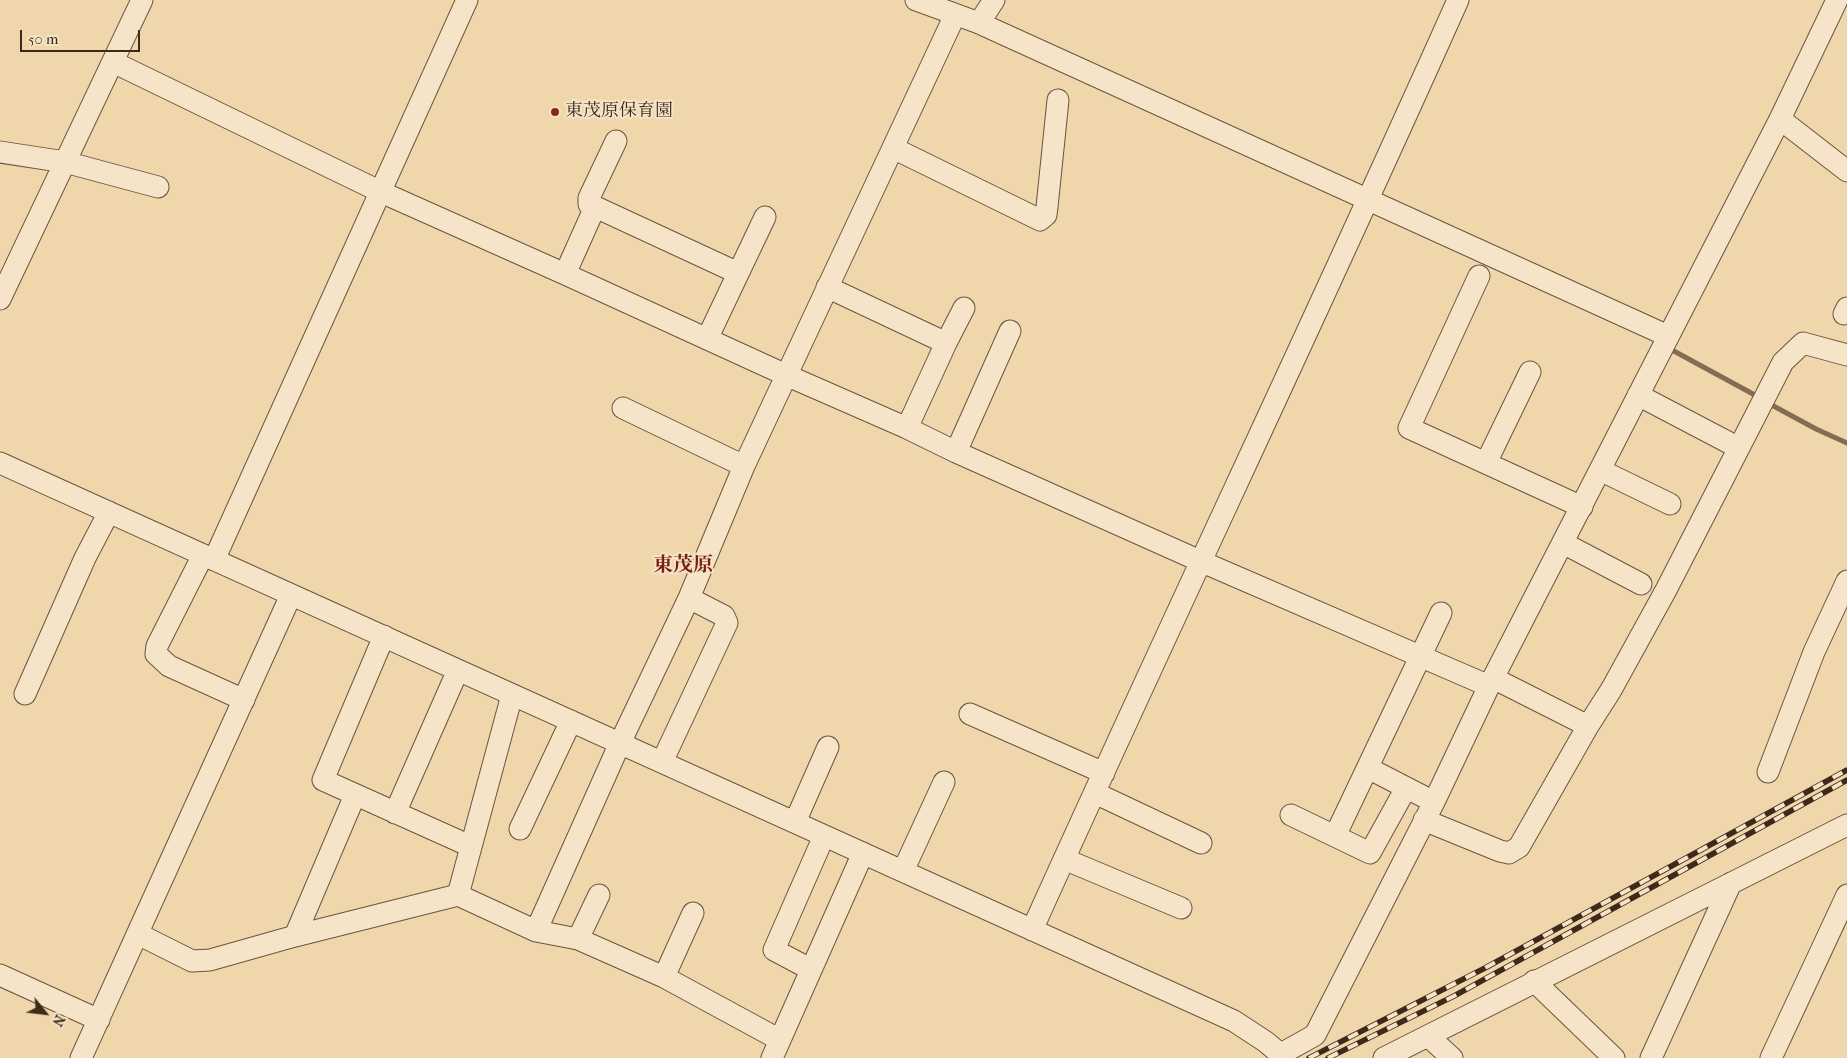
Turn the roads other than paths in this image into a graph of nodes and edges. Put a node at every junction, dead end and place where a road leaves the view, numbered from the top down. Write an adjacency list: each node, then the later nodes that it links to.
1 (142, 0): 9 (street)
2 (467, 0): 18 (street)
3 (916, 0): 7 (street)
4 (994, 0): 8 (street)
5 (1458, 0): 19 (street)
6 (1837, 0): 11 (street)
7 (955, 15): 8 (street); 13 (street)
8 (979, 23): 19 (street)
9 (113, 62): 15 (street); 18 (street)
10 (1058, 100): 13 (street)
11 (1780, 119): 16 (street); 30 (street)
12 (616, 141): 20 (street)
13 (893, 148): 26 (street)
14 (0, 152): 15 (street)
15 (65, 162): 17 (street); 22 (street)
16 (1847, 171)
17 (158, 187)
18 (381, 192): 24 (street); 49 (street)
19 (1369, 200): 30 (street); 50 (street)
20 (595, 207): 23 (street); 24 (street)
21 (765, 217): 23 (street)
22 (9, 258): 27 (street)
23 (738, 273): 31 (street)
24 (565, 274): 31 (street)
25 (1478, 276): 42 (street)
26 (827, 288): 32 (street); 35 (street)
27 (0, 298)
28 (964, 308): 32 (street)
29 (1010, 331): 40 (street)
30 (1668, 336): 36 (street)
31 (707, 339): 35 (street)
32 (946, 343): 38 (street)
33 (1847, 355): 39 (street)
34 (1530, 372): 42 (street)
35 (786, 375): 38 (street); 43 (street)
36 (1638, 395): 39 (street); 44 (street)
37 (623, 408): 43 (street)
38 (907, 428): 40 (street)
39 (1739, 448): 65 (street)
40 (956, 452): 50 (street)
41 (0, 463): 47 (street)
42 (1486, 464): 46 (street)
43 (744, 466): 54 (street)
44 (1600, 470): 45 (street); 46 (street)
45 (1670, 504)
46 (1582, 507): 48 (street)
47 (109, 512): 49 (street); 60 (street)
48 (1563, 543): 52 (street); 59 (street)
49 (208, 557): 53 (street); 62 (street)
50 (1200, 561): 57 (street); 71 (street)
51 (1847, 582): 70 (street)
52 (1641, 584)
53 (292, 595): 56 (street); 62 (street)
54 (688, 598): 66 (street); 68 (street)
55 (1441, 613): 57 (street)
56 (384, 636): 58 (street); 75 (street)
57 (1420, 657): 59 (street); 69 (street)
58 (458, 670): 61 (street); 77 (street)
59 (1491, 682): 65 (street); 76 (street)
60 (25, 694)
61 (512, 695): 64 (street); 85 (street)
62 (244, 700): 97 (street)
63 (970, 714): 71 (street)
64 (571, 721): 66 (street); 81 (street)
65 (1588, 726): 76 (street)
66 (620, 744): 68 (street); 96 (street)
67 (828, 747): 79 (street)
68 (662, 762): 79 (street)
69 (1368, 768): 73 (street); 83 (street)
70 (1768, 772)
71 (1104, 773): 74 (street)
72 (944, 782): 88 (street)
73 (1406, 788): 76 (street); 83 (street)
74 (1095, 793): 84 (street); 87 (street)
75 (355, 795): 77 (street); 98 (street)
76 (1429, 811): 107 (street)
77 (395, 812): 85 (street)
78 (1291, 815): 83 (street)
79 (795, 822): 82 (street)
80 (1847, 825): 89 (street)
81 (520, 829)
82 (824, 836): 86 (street); 100 (street)
83 (1335, 836)
84 (1201, 842)
85 (470, 846): 90 (street)
86 (863, 853): 88 (street); 100 (street)
87 (1064, 859): 93 (street); 95 (street)
88 (903, 871): 95 (street)
89 (1731, 883): 103 (street); 112 (street)
90 (458, 895): 96 (street); 98 (street)
91 (599, 895): 99 (street)
92 (1844, 907): 113 (street)
93 (1181, 908)
94 (693, 913): 102 (street)
95 (1032, 930): 107 (street)
96 (536, 931): 99 (street)
97 (138, 934): 98 (street); 104 (street)
98 (295, 936)
99 (578, 939): 102 (street)
100 (810, 969): 106 (street)
101 (0, 975): 104 (street)
102 (664, 977): 106 (street)
103 (1534, 981): 105 (street); 111 (street)
104 (99, 1020): 108 (street)
105 (1428, 1036): 109 (street); 110 (street)
106 (776, 1049)
107 (1283, 1056)
108 (81, 1058)
109 (1384, 1058)
110 (1452, 1058)
111 (1614, 1058)
112 (1651, 1058)
113 (1771, 1058)

